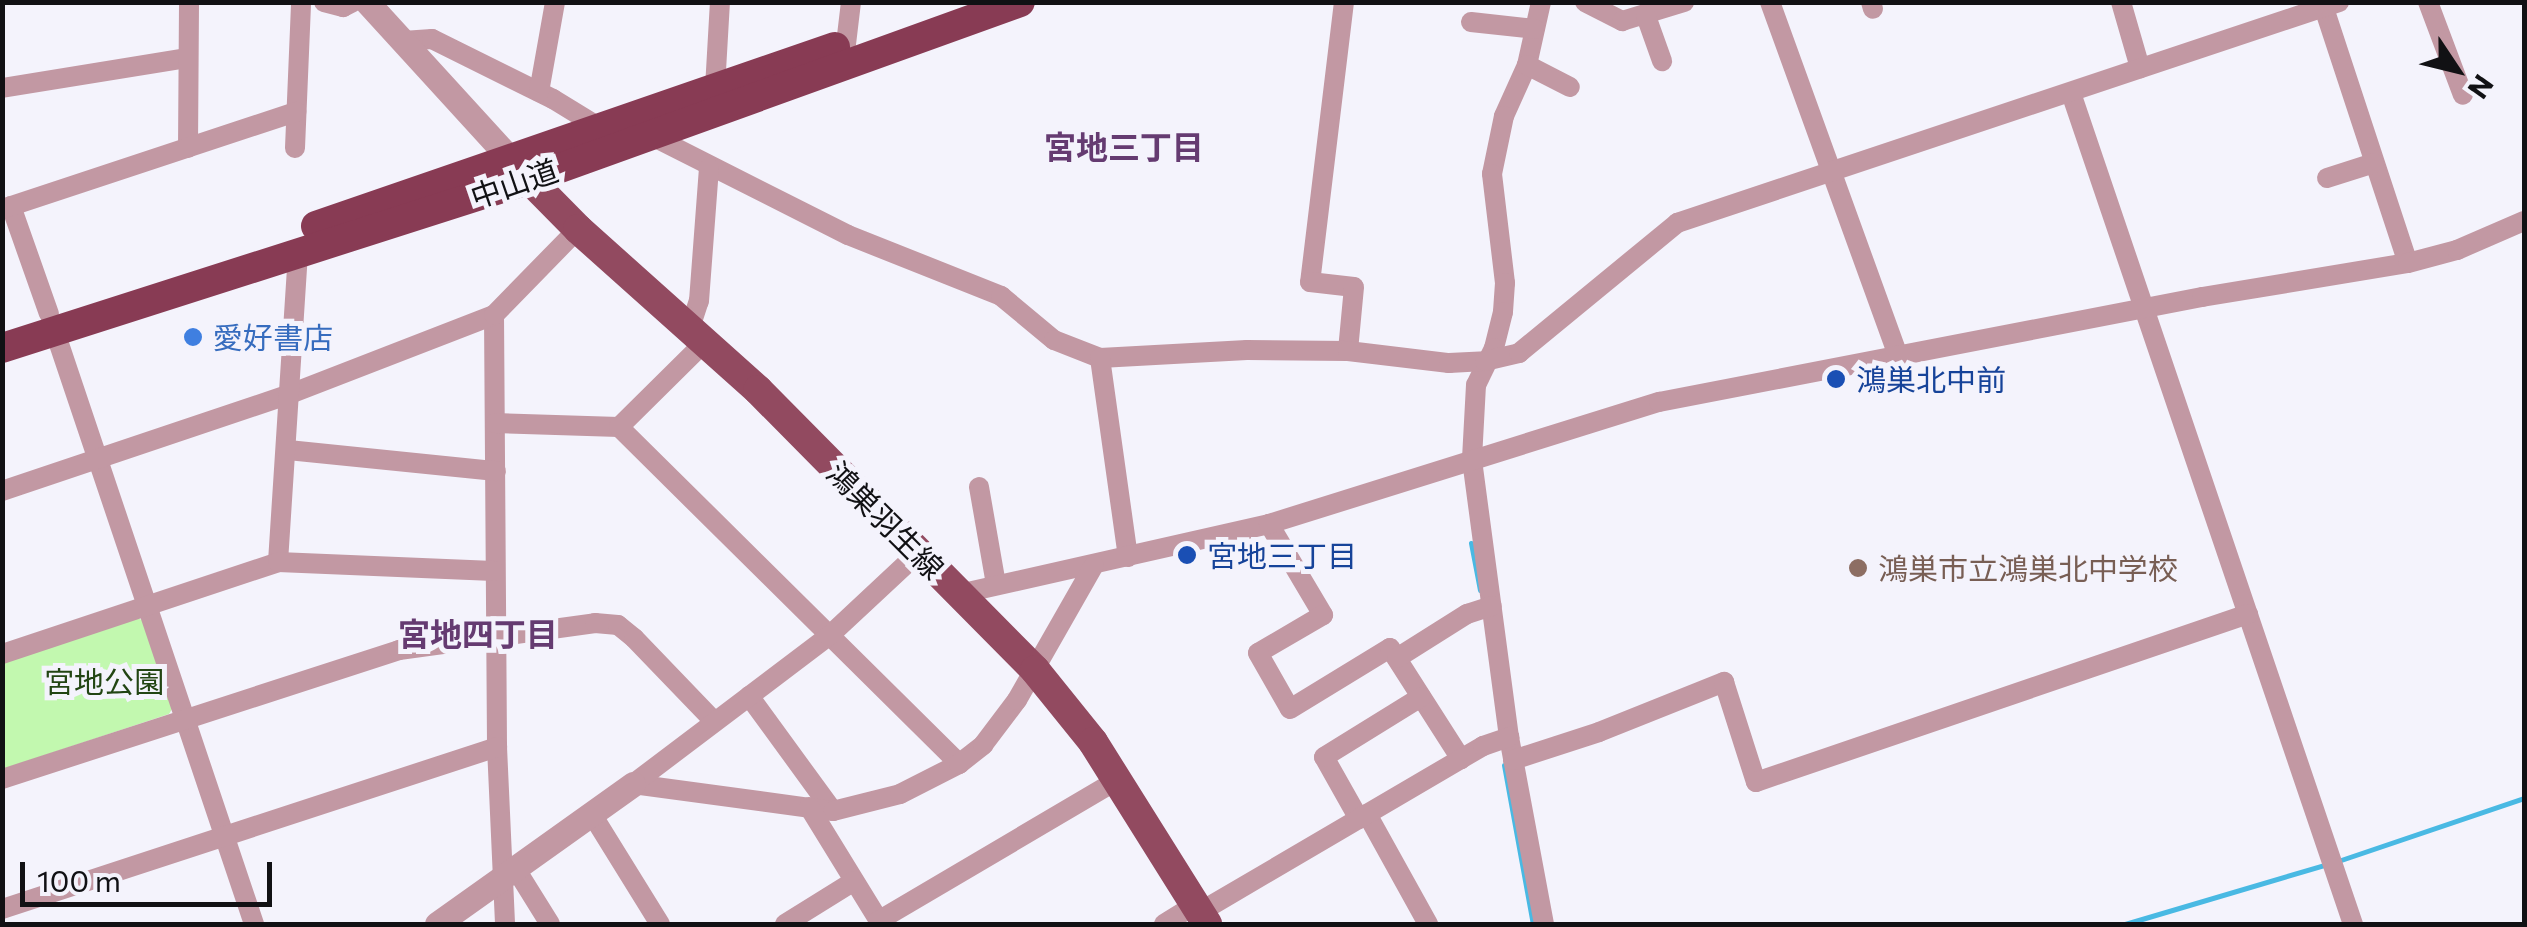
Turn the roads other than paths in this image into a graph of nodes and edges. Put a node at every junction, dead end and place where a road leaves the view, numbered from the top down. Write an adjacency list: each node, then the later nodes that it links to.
1 (189, 2): 24 (street)
2 (301, 2): 34 (street)
3 (324, 2): 4 (street)
4 (353, 2)
5 (367, 2): 22 (street)
6 (554, 2): 31 (street)
7 (720, 2): 29 (street)
8 (851, 2): 23 (street)
9 (966, 2): 23 (highway, 中山道)
10 (1020, 2): 36 (highway, 中山道)
11 (1344, 2): 55 (street)
12 (1542, 2): 21 (street)
13 (1585, 2): 19 (street)
14 (1684, 2): 19 (street)
15 (1770, 2): 42 (street)
16 (2120, 2): 27 (street)
17 (2428, 2): 33 (street)
18 (2331, 5): 27 (street); 39 (street)
19 (1646, 16): 25 (street)
20 (1472, 22): 21 (street)
21 (1536, 29): 26 (street)
22 (403, 40): 31 (street); 41 (street)
23 (846, 44): 29 (highway, 中山道)
24 (188, 58): 28 (street); 37 (street)
25 (1662, 61)
26 (1527, 65): 30 (street); 58 (street)
27 (2140, 68): 32 (street)
28 (2, 88)
29 (715, 88): 35 (highway, 中山道)
30 (1570, 88)
31 (539, 92): 35 (street)
32 (2071, 93): 42 (street); 49 (street)
33 (2463, 95)
34 (296, 112): 37 (street); 38 (street)
35 (602, 129): 41 (highway, 中山道)
36 (648, 134): 40 (street); 41 (highway, 中山道)
37 (188, 148): 44 (street)
38 (295, 148)
39 (2374, 163): 43 (street); 48 (street)
40 (709, 168): 53 (street); 57 (street)
41 (520, 170): 46 (main road, 鴻巣羽生線); 47 (highway, 中山道); 51 (highway, 中山道)
42 (1832, 170): 56 (street); 58 (street)
43 (2327, 178)
44 (7, 208): 51 (street)
45 (2524, 221): 48 (street)
46 (578, 229): 50 (street); 53 (main road, 鴻巣羽生線)
47 (298, 254): 51 (highway, 中山道); 59 (street)
48 (2408, 263): 49 (street)
49 (2144, 309): 56 (street); 78 (street)
50 (494, 315): 59 (street); 60 (street)
51 (51, 322): 52 (highway, 中山道); 54 (highway, 中山道); 63 (street)
52 (2, 329)
53 (696, 337): 61 (street); 69 (main road, 鴻巣羽生線)
54 (2, 348)
55 (1348, 351): 57 (street); 58 (street)
56 (1898, 355): 64 (street)
57 (1100, 358): 70 (street)
58 (1485, 361): 64 (street)
59 (290, 394): 62 (street); 63 (street)
60 (495, 423): 61 (street); 65 (street)
61 (620, 426): 80 (street)
62 (288, 450): 65 (street); 71 (street)
63 (97, 458): 67 (street); 76 (street)
64 (1472, 460): 68 (street); 77 (street)
65 (496, 471): 73 (street)
66 (980, 487): 74 (street)
67 (2, 490)
68 (1269, 524): 70 (street); 82 (street)
69 (917, 554): 75 (main road, 鴻巣羽生線); 80 (street)
70 (1128, 557): 72 (street)
71 (278, 562): 73 (street); 76 (street)
72 (1094, 565): 74 (street); 83 (street)
73 (494, 571): 79 (street)
74 (996, 584): 75 (street)
75 (959, 594): 83 (main road, 鴻巣羽生線)
76 (149, 605): 81 (street); 86 (street)
77 (1492, 606): 82 (street); 88 (street)
78 (2248, 614): 91 (street); 115 (street)
79 (497, 633): 86 (street); 87 (street); 89 (street)
80 (829, 636): 84 (street); 92 (street)
81 (2, 654)
82 (1397, 658): 85 (street)
83 (1035, 670): 92 (street); 94 (main road, 鴻巣羽生線)
84 (749, 696): 87 (street); 97 (street)
85 (1422, 697): 90 (street); 99 (street)
86 (186, 719): 93 (street); 100 (street)
87 (714, 721): 95 (street)
88 (1509, 737): 90 (street); 91 (street)
89 (496, 747): 100 (street); 101 (street)
90 (1461, 758): 99 (street)
91 (1513, 760): 114 (street)
92 (959, 764): 97 (street)
93 (2, 779)
94 (1118, 780): 104 (main road, 鴻巣羽生線); 105 (street)
95 (633, 784): 96 (street); 98 (street)
96 (809, 807): 97 (street); 102 (street)
97 (833, 811)
98 (593, 816): 101 (street); 110 (street)
99 (1363, 817): 104 (street); 113 (street)
100 (224, 834): 103 (street); 106 (street)
101 (509, 877): 107 (street); 108 (street); 109 (street)
102 (854, 881): 105 (street); 111 (street)
103 (2, 909)
104 (1201, 914): 112 (street)
105 (879, 923)
106 (254, 924)
107 (438, 924)
108 (505, 924)
109 (550, 924)
110 (660, 924)
111 (786, 924)
112 (1164, 924)
113 (1428, 924)
114 (1544, 924)
115 (2353, 924)

